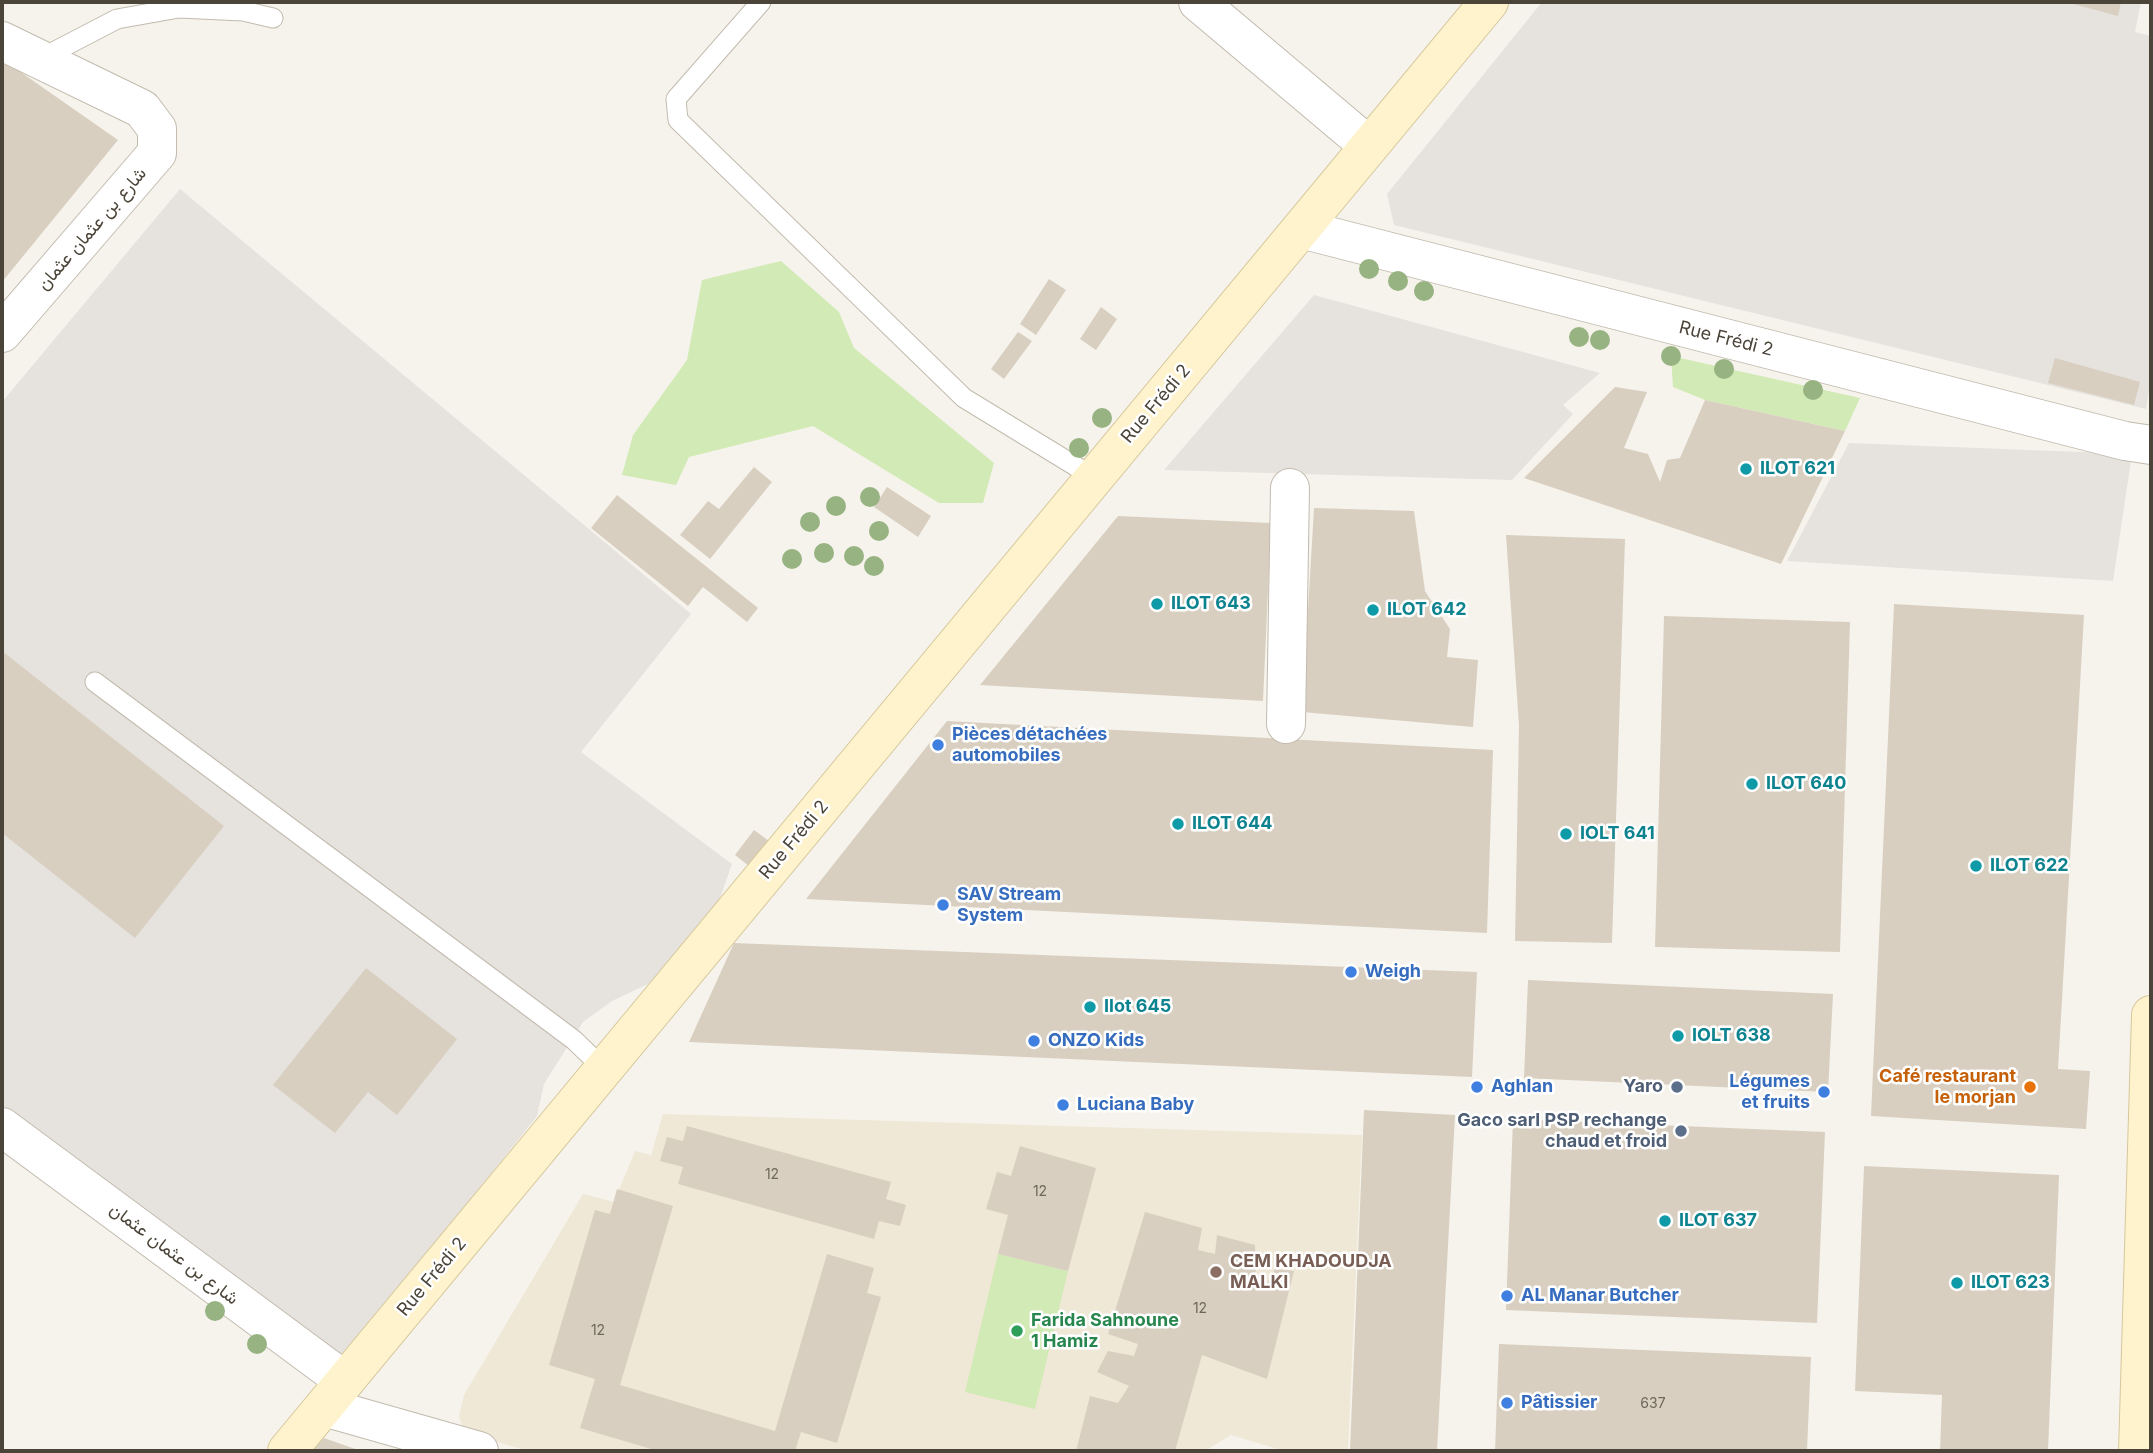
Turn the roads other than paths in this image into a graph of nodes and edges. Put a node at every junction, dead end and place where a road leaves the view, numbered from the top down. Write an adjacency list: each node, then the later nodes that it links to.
1 (761, 2): 12 (lane)
2 (1198, 2): 8 (street)
3 (1489, 2): 8 (street, Rue Frédi 2)
4 (247, 6): 5 (lane); 7 (lane)
5 (272, 18)
6 (2, 41): 7 (street, شارع بن عثمان عثمان)
7 (40, 59): 10 (street, شارع بن عثمان عثمان)
8 (1369, 146): 9 (street, Rue Frédi 2)
9 (1301, 229): 11 (street, Rue Frédi 2); 12 (street, Rue Frédi 2)
10 (2, 333)
11 (2151, 445)
12 (1095, 478): 17 (street, Rue Frédi 2)
13 (1290, 488): 15 (street)
14 (95, 682): 17 (lane)
15 (1286, 724)
16 (2151, 1015): 22 (street)
17 (604, 1069): 19 (street, Rue Frédi 2)
18 (2, 1127): 19 (street, شارع بن عثمان عثمان)
19 (335, 1394): 20 (street, Rue Frédi 2); 21 (street)
20 (287, 1451)
21 (479, 1451)
22 (2138, 1451)

